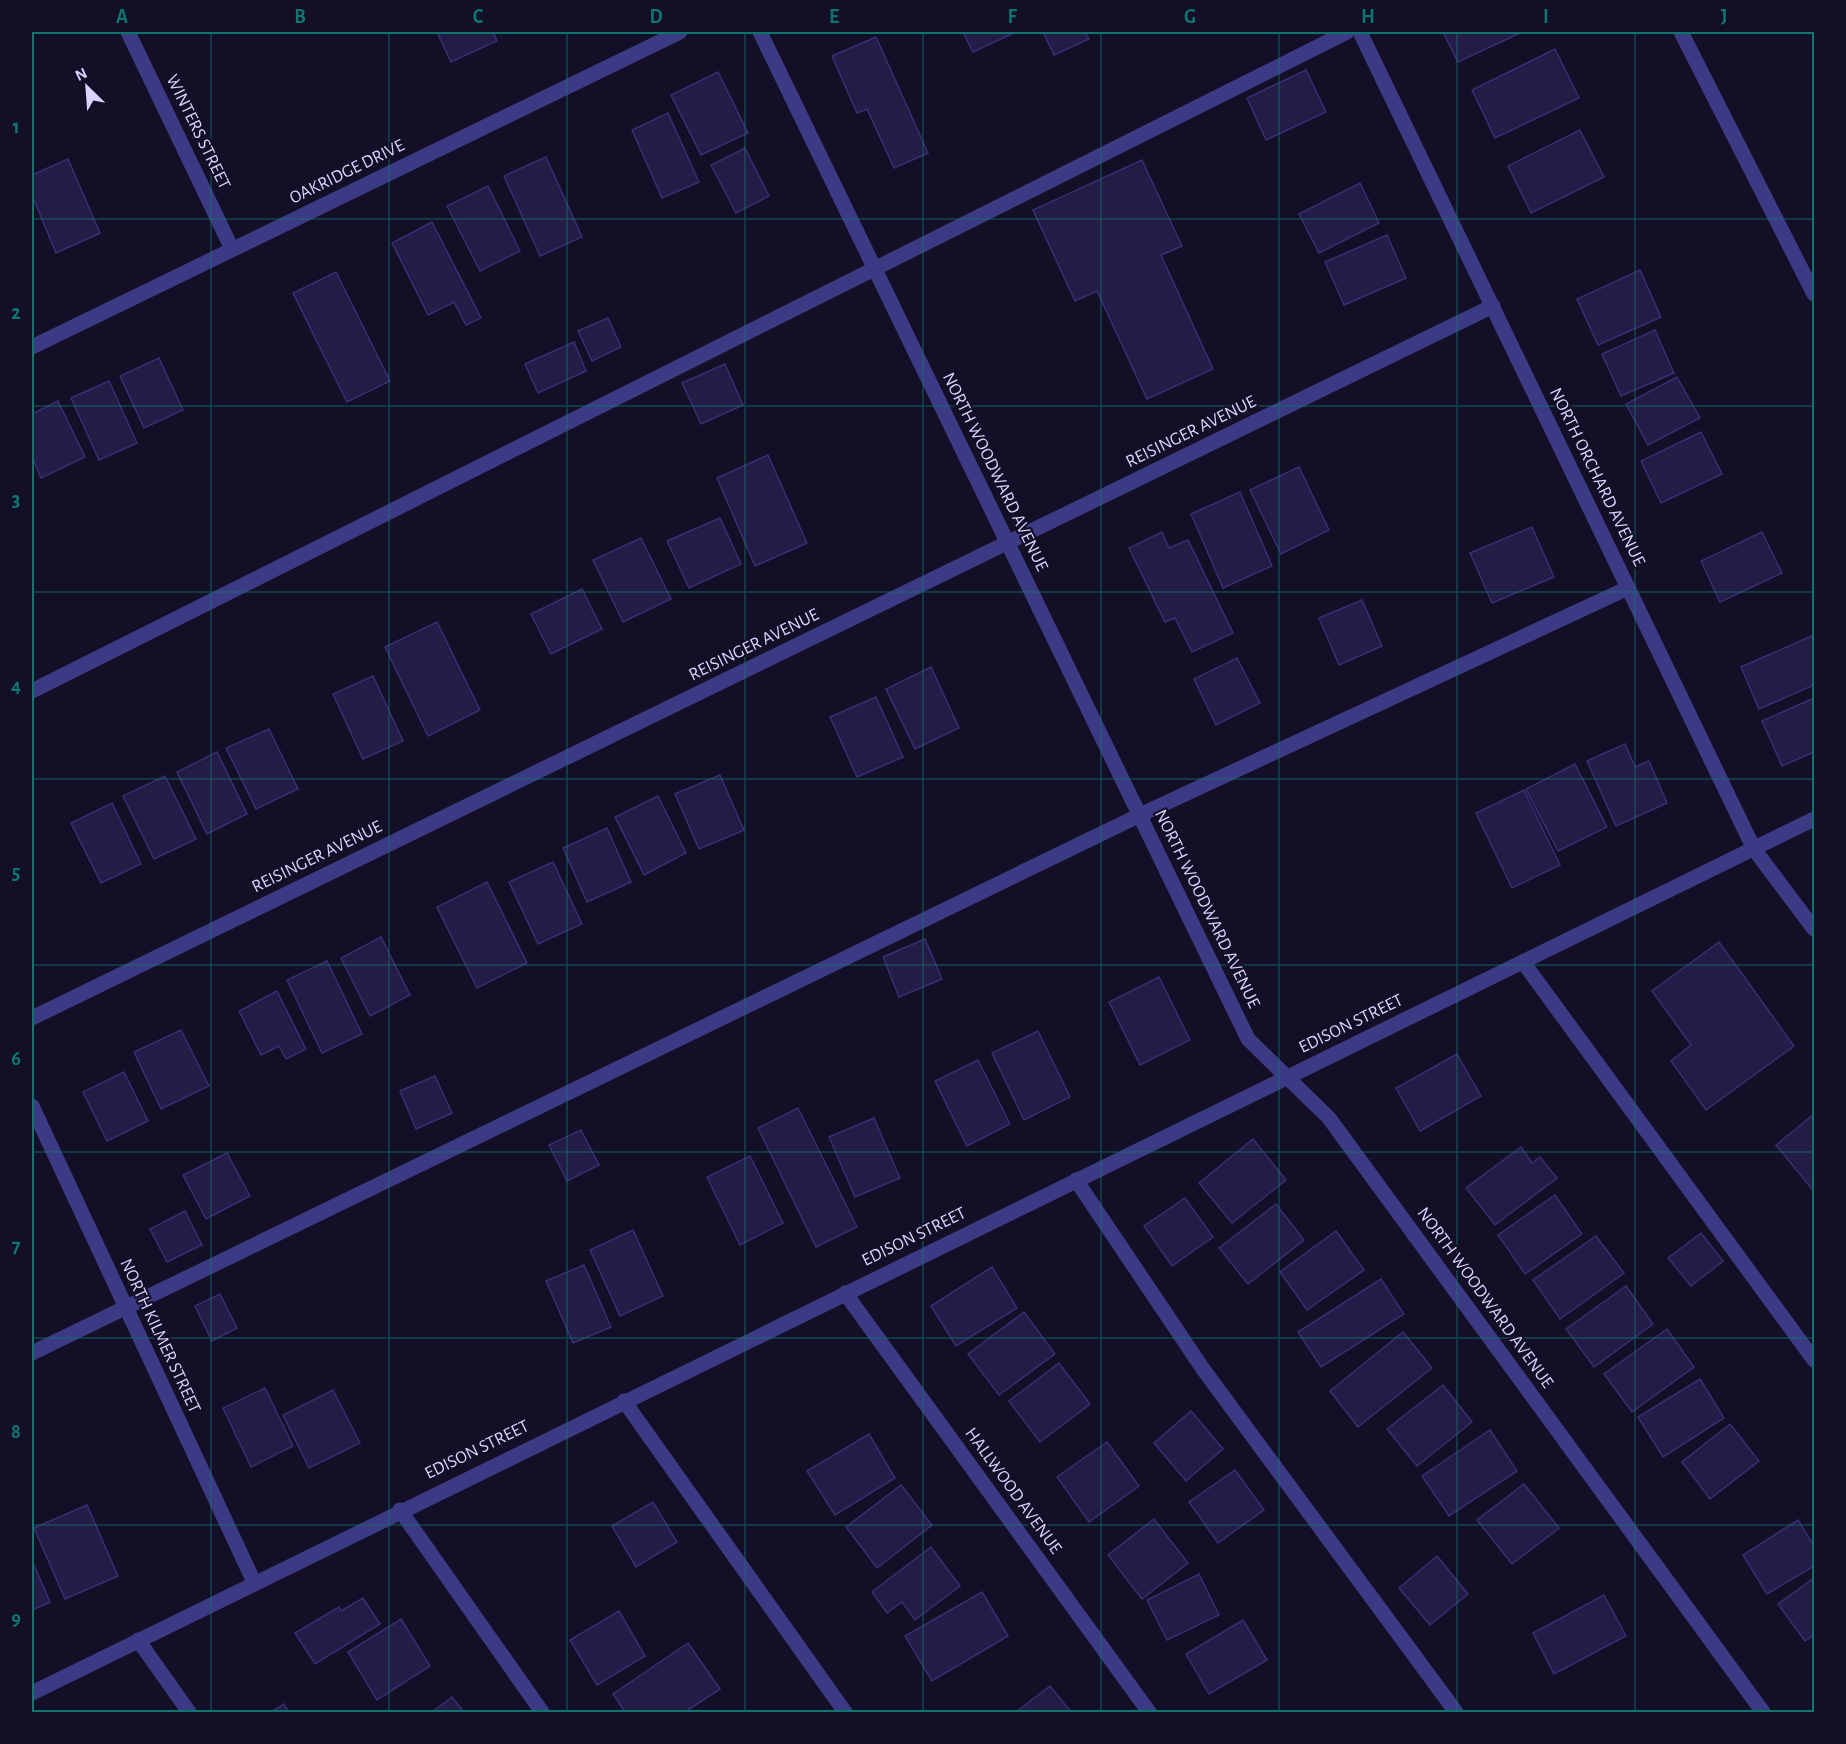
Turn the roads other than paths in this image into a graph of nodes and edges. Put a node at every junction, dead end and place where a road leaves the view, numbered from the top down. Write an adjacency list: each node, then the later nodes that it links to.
1 (128, 32): 7 (street, WINTERS STREET)
2 (680, 32): 7 (street, OAKRIDGE DRIVE)
3 (760, 32): 8 (street, NORTH WOODWARD AVENUE)
4 (1347, 32): 8 (street)
5 (1360, 32): 10 (street, NORTH ORCHARD AVENUE)
6 (1681, 32): 9 (street)
7 (232, 249): 11 (street, OAKRIDGE DRIVE)
8 (876, 267): 12 (street, NORTH WOODWARD AVENUE); 14 (street)
9 (1815, 294)
10 (1493, 306): 12 (street, REISINGER AVENUE); 13 (street, NORTH ORCHARD AVENUE)
11 (32, 347)
12 (1008, 543): 15 (street, NORTH WOODWARD AVENUE); 20 (street, REISINGER AVENUE)
13 (1628, 588): 15 (street); 17 (street, NORTH ORCHARD AVENUE)
14 (32, 691)
15 (1140, 815): 21 (street, NORTH WOODWARD AVENUE); 25 (street)
16 (1815, 819): 17 (street, EDISON STREET)
17 (1754, 849): 18 (street, NORTH ORCHARD AVENUE); 19 (street, EDISON STREET)
18 (1815, 929)
19 (1522, 962): 21 (street, EDISON STREET); 27 (street)
20 (32, 1018)
21 (1287, 1077): 23 (street, EDISON STREET); 38 (street, NORTH WOODWARD AVENUE)
22 (32, 1106): 25 (street, NORTH KILMER STREET)
23 (1076, 1180): 24 (street, EDISON STREET); 37 (street)
24 (845, 1293): 28 (street, EDISON STREET); 36 (street, HALLWOOD AVENUE)
25 (125, 1307): 26 (street); 30 (street, NORTH KILMER STREET)
26 (32, 1353)
27 (1815, 1360)
28 (624, 1401): 29 (street, EDISON STREET); 35 (street)
29 (400, 1510): 30 (street, EDISON STREET); 34 (street)
30 (254, 1582): 31 (street, EDISON STREET)
31 (138, 1640): 32 (street, EDISON STREET); 33 (street)
32 (32, 1692)
33 (189, 1713)
34 (542, 1713)
35 (845, 1713)
36 (1149, 1713)
37 (1456, 1713)
38 (1763, 1713)

